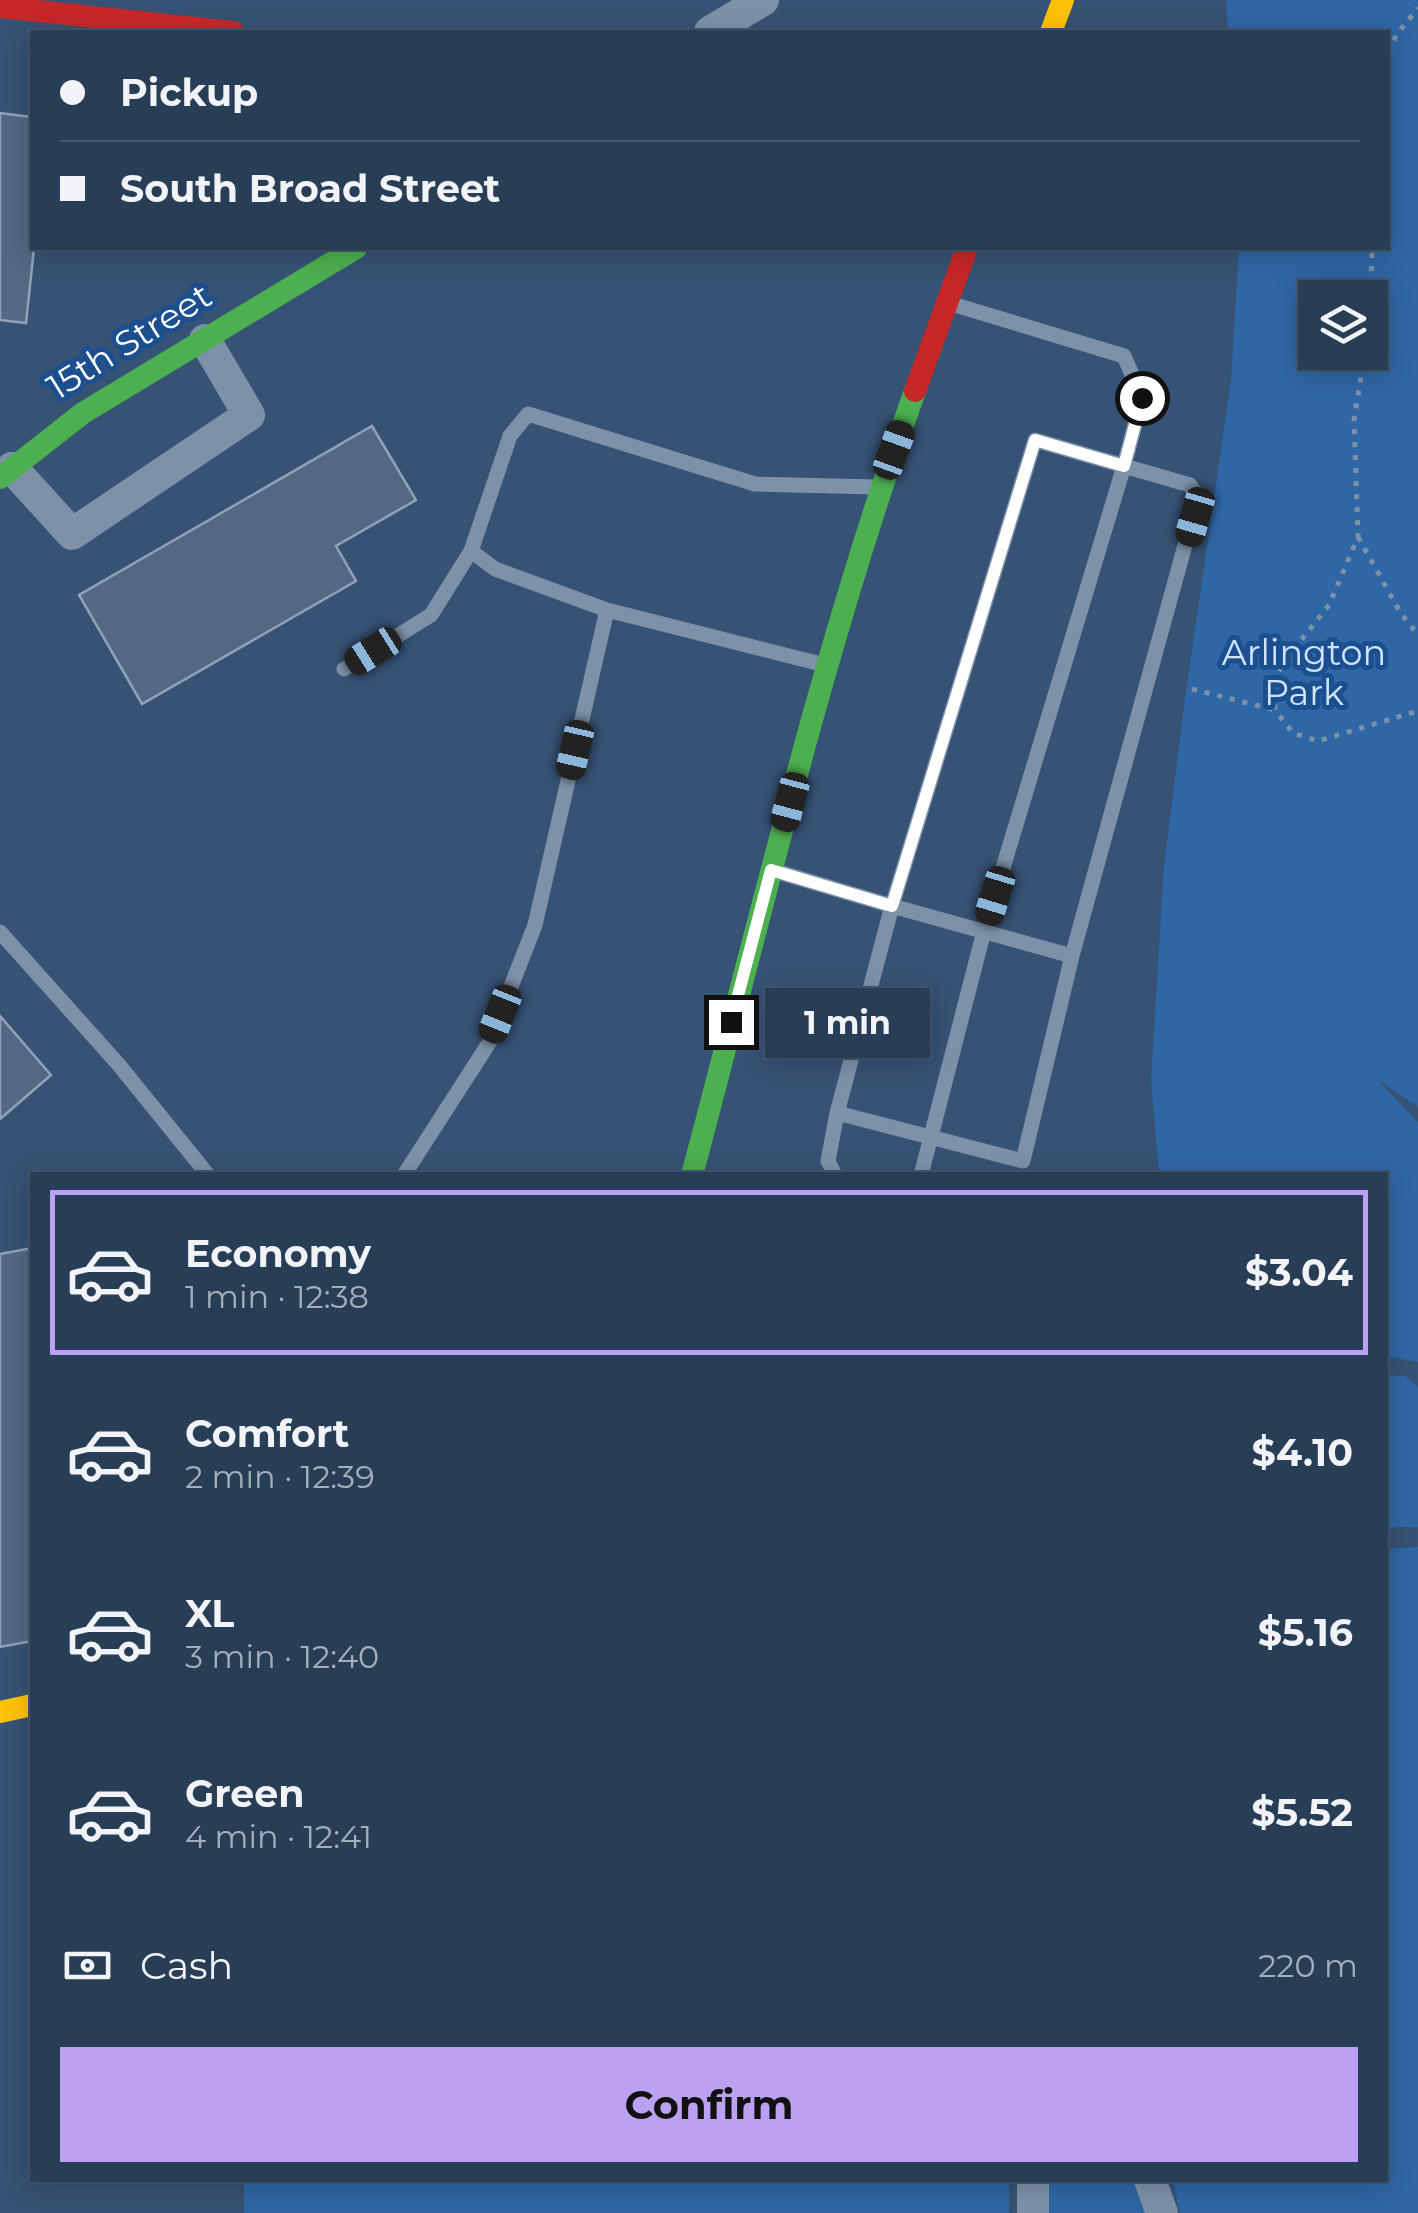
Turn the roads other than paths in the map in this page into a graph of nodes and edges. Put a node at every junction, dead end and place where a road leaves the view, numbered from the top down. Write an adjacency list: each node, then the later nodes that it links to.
1 (763, 0): 5 (street)
2 (1063, 0): 6 (street)
3 (0, 6): 4 (street)
4 (216, 30)
5 (713, 30)
6 (1051, 30)
7 (353, 250): 10 (street, 15th Street)
8 (966, 250): 9 (street)
9 (947, 302): 11 (lane); 13 (street)
10 (205, 340): 12 (street, 15th Street); 12 (street)
11 (1124, 466): 19 (lane); 20 (lane); 22 (lane)
12 (6, 473)
13 (881, 487): 14 (lane); 16 (street)
14 (470, 551): 15 (lane); 17 (lane)
15 (607, 610): 16 (lane); 26 (lane)
16 (827, 666): 18 (street)
17 (344, 669)
18 (771, 870): 19 (lane); 27 (street)
19 (892, 906): 20 (lane); 23 (lane)
20 (984, 931): 22 (lane); 24 (lane)
21 (0, 932): 25 (lane)
22 (1072, 956): 24 (lane)
23 (837, 1113): 24 (lane); 28 (lane)
24 (930, 1137): 29 (lane)
25 (206, 1172)
26 (406, 1172)
27 (693, 1172)
28 (834, 1172)
29 (923, 1172)
30 (30, 1706): 31 (street)
31 (0, 1712)
32 (1034, 2182): 33 (street)
33 (1034, 2213)

